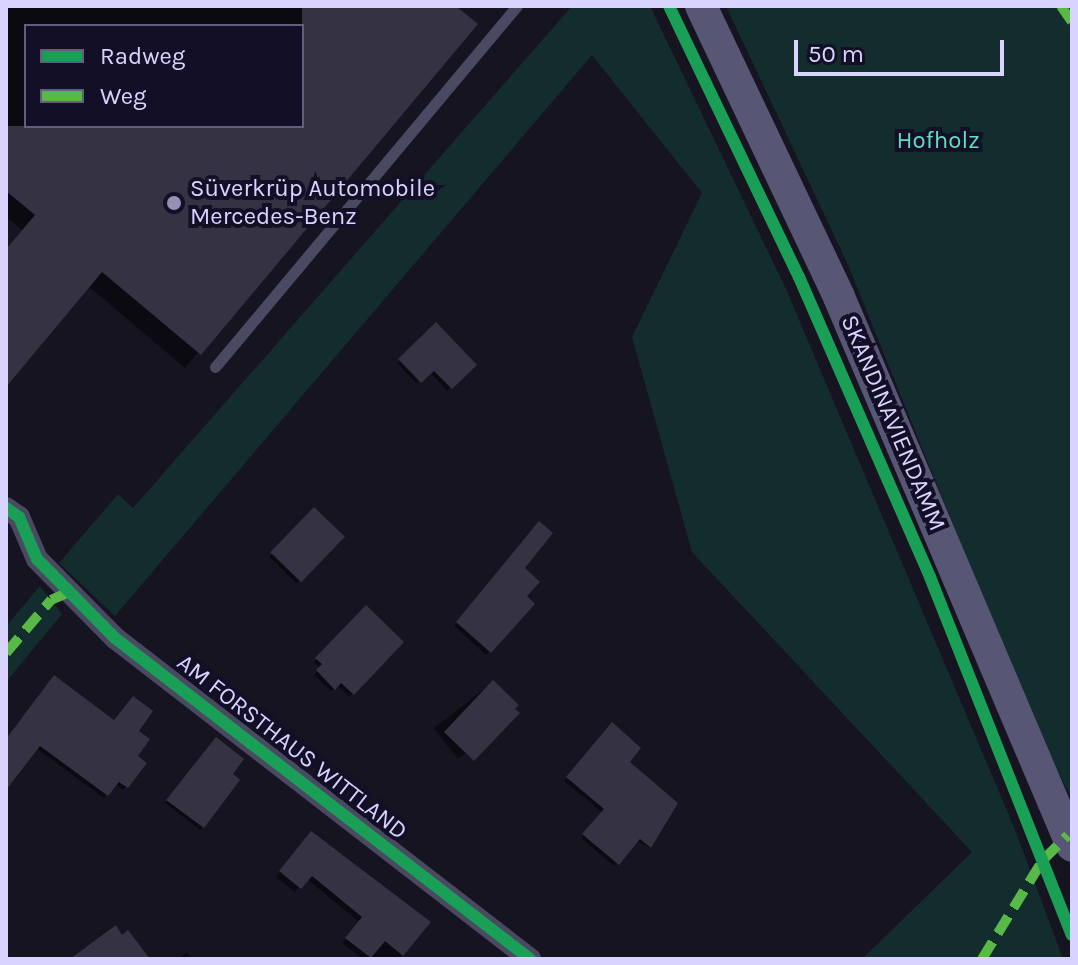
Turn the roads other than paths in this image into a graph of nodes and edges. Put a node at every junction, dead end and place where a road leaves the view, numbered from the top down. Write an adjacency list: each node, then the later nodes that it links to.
1 (517, 6): 3 (lane)
2 (701, 6): 5 (main road, SKANDINAVIENDAMM)
3 (215, 367)
4 (6, 508): 6 (street, AM FORSTHAUS WITTLAND)
5 (1071, 838)
6 (530, 959)

